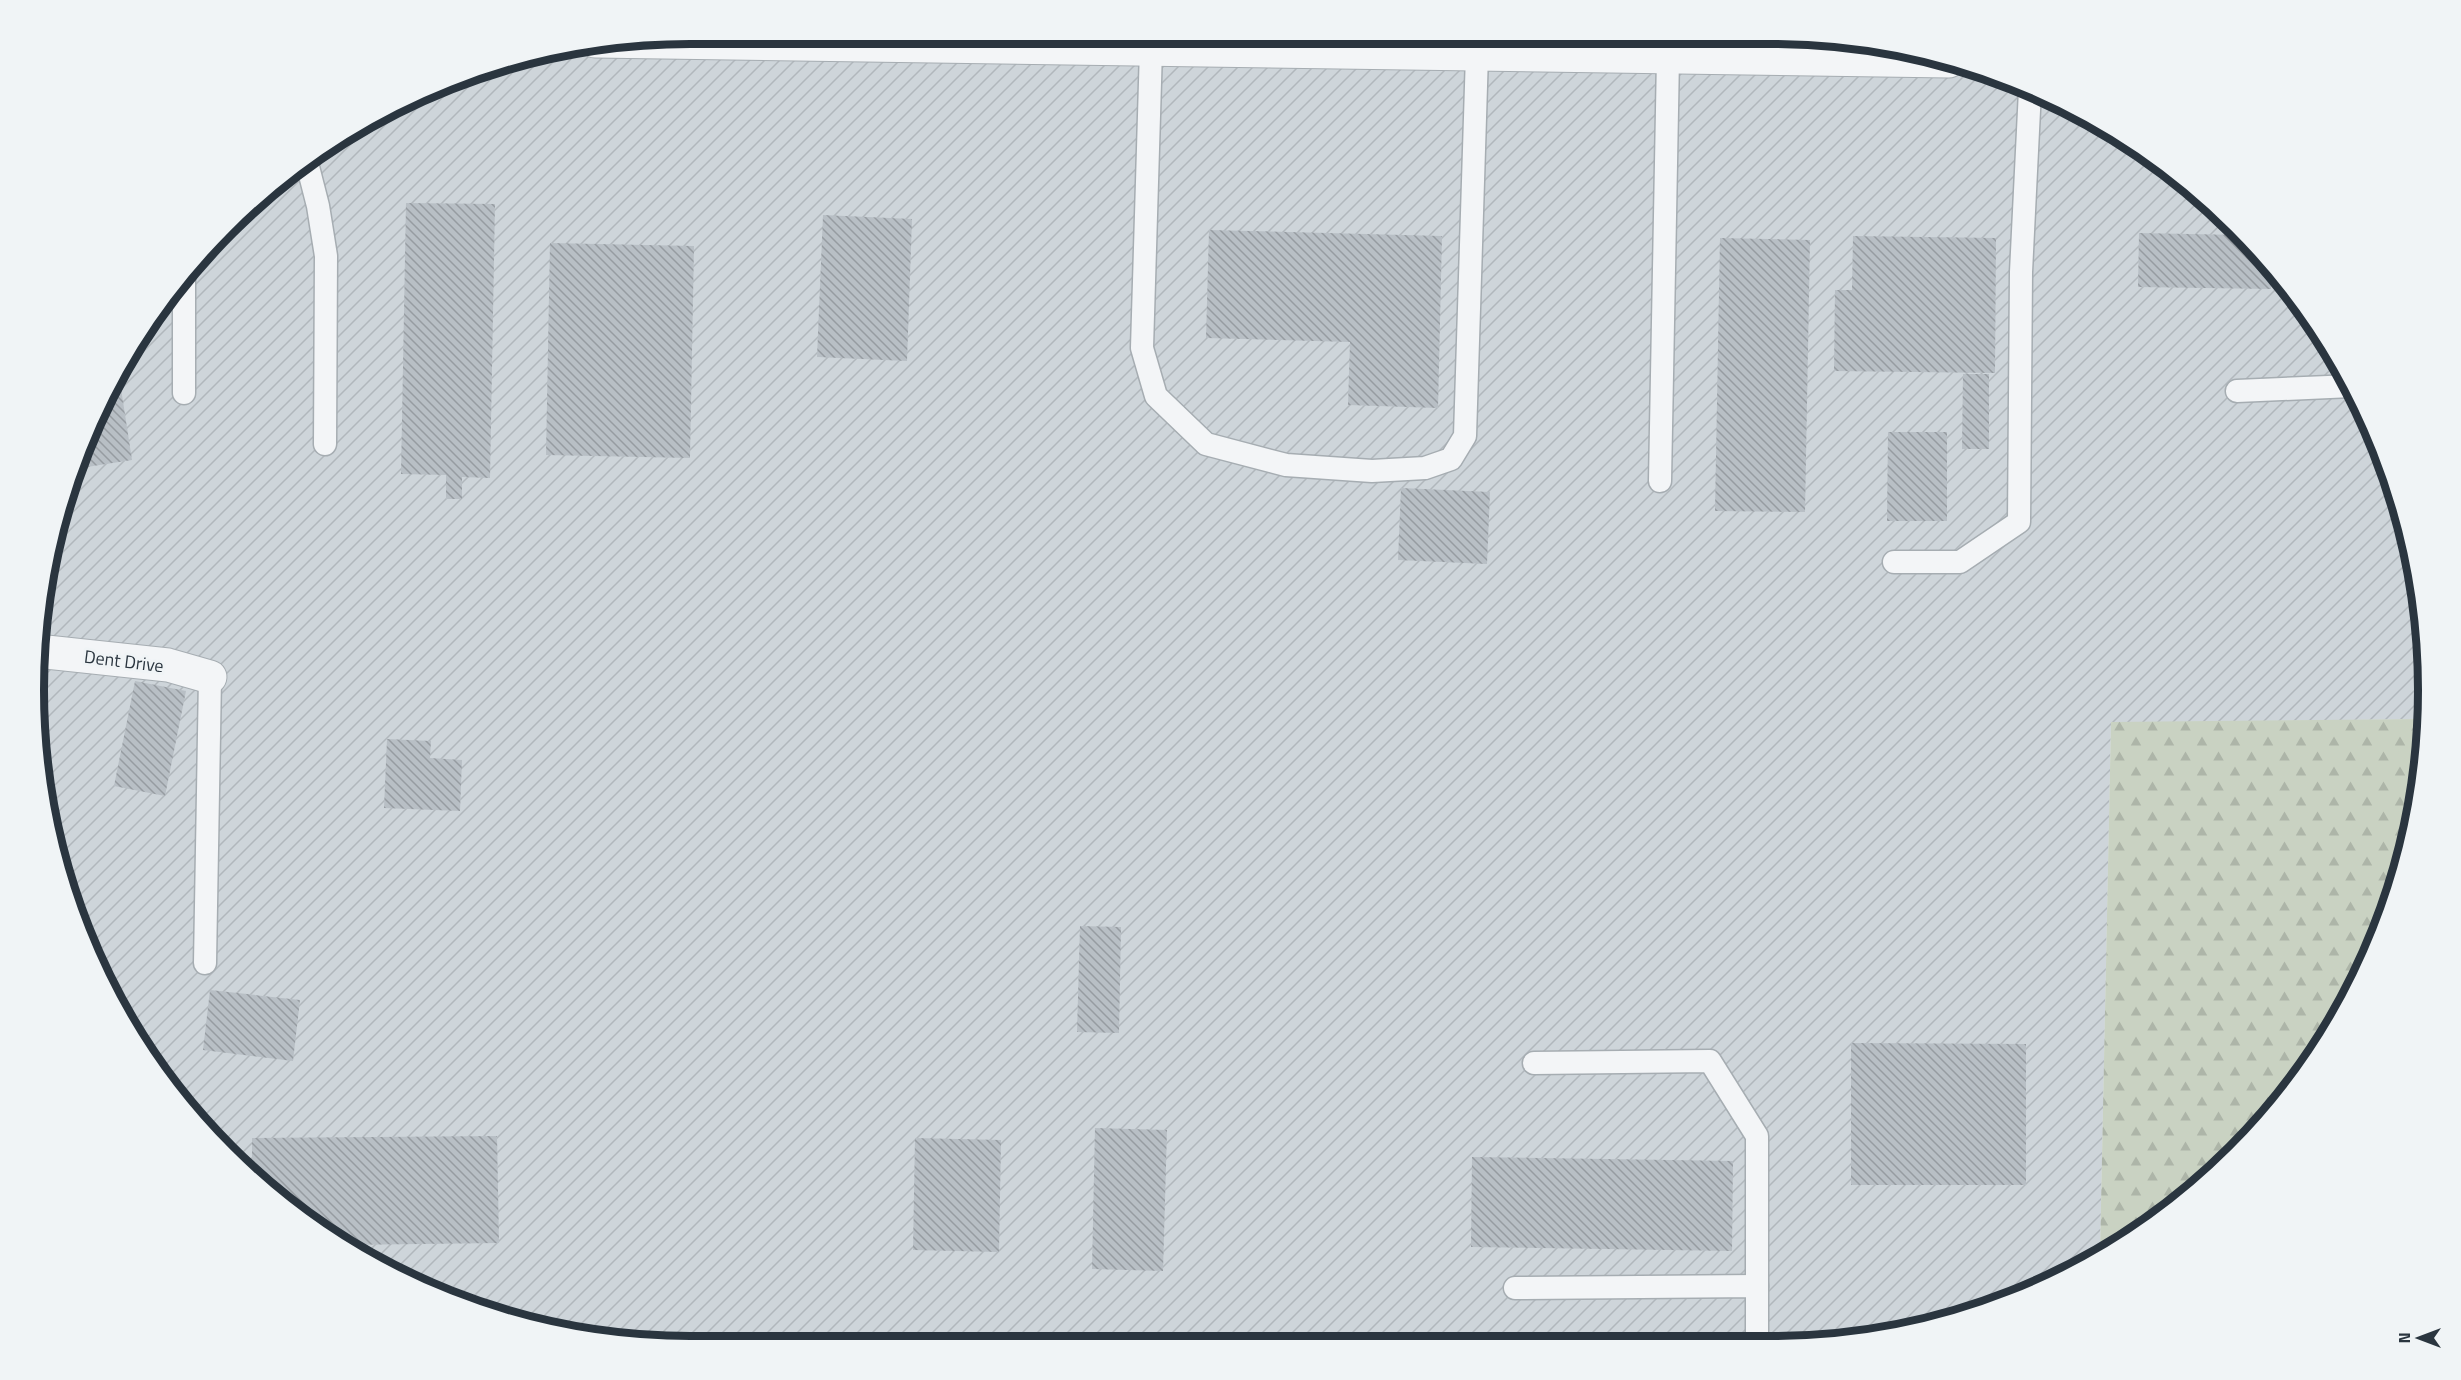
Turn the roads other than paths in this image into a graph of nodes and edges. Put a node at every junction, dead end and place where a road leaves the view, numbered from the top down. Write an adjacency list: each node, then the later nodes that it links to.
1 (942, 44): 5 (street)
2 (1334, 44): 3 (street); 5 (street)
3 (1408, 44): 6 (street)
4 (1729, 46): 7 (street); 8 (street)
5 (1151, 49): 6 (lane)
6 (1477, 54): 7 (street)
7 (1668, 57): 16 (lane)
8 (1905, 58)
9 (2030, 98): 17 (lane)
10 (308, 168): 15 (lane)
11 (184, 288): 14 (lane)
12 (2342, 386): 13 (lane)
13 (2237, 391)
14 (184, 393)
15 (325, 444)
16 (1660, 481)
17 (1894, 562)
18 (45, 652): 19 (street, Dent Drive)
19 (210, 677): 20 (lane)
20 (205, 963)
21 (1534, 1063): 22 (lane)
22 (1757, 1286): 23 (lane); 24 (lane)
23 (1515, 1288)
24 (1757, 1336)

